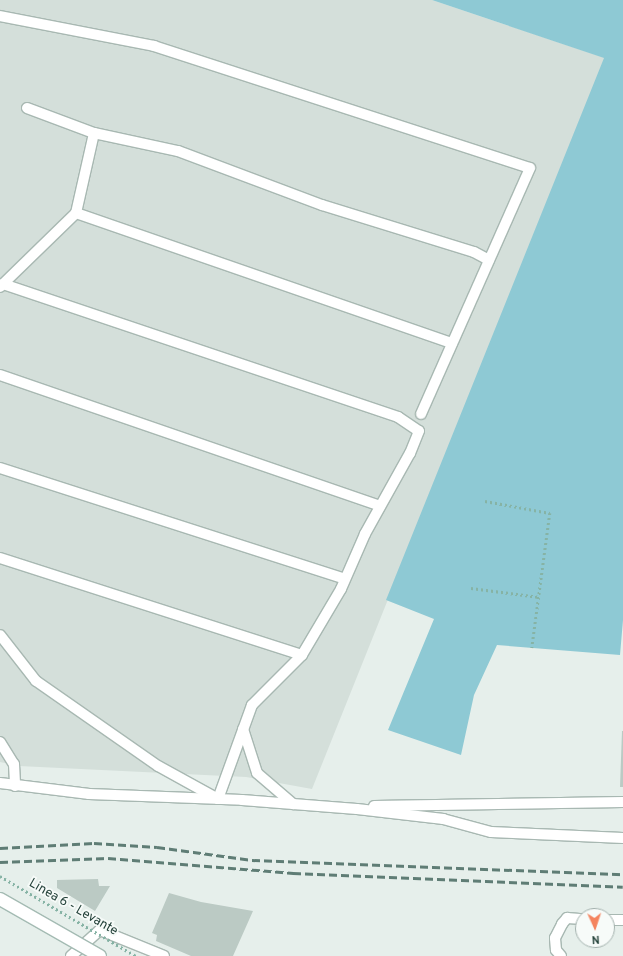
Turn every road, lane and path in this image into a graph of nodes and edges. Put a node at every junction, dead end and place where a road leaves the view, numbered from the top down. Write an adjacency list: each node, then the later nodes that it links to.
1 (0, 16): 5 (lane)
2 (27, 108): 3 (lane)
3 (94, 133): 4 (lane); 5 (lane)
4 (76, 213): 6 (lane); 7 (lane)
5 (489, 260): 7 (lane)
6 (2, 286): 12 (lane)
7 (452, 343): 9 (lane)
8 (0, 375): 12 (lane)
9 (421, 414)
10 (0, 468): 14 (lane)
11 (485, 501): 16 (path)
12 (380, 506): 14 (lane)
13 (0, 558): 19 (lane)
14 (345, 579): 19 (lane)
15 (471, 588): 16 (path)
16 (540, 597): 18 (path)
17 (0, 635): 24 (lane)
18 (532, 648)
19 (302, 655): 20 (lane)
20 (243, 729): 24 (lane); 26 (lane)
21 (0, 742): 23 (lane)
22 (0, 783): 23 (lane)
23 (15, 786): 24 (lane)
24 (218, 799): 26 (lane)
25 (623, 802): 27 (lane)
26 (293, 804): 27 (lane)
27 (324, 807): 28 (lane)
28 (623, 838)
29 (0, 876): 34 (path, Linea 6 - Levante, bridge)
30 (0, 900): 33 (main road, bridge)
31 (575, 918): 36 (lane)
32 (71, 956): 35 (lane)
33 (100, 956)
34 (136, 956)
35 (164, 956)
36 (561, 956)

